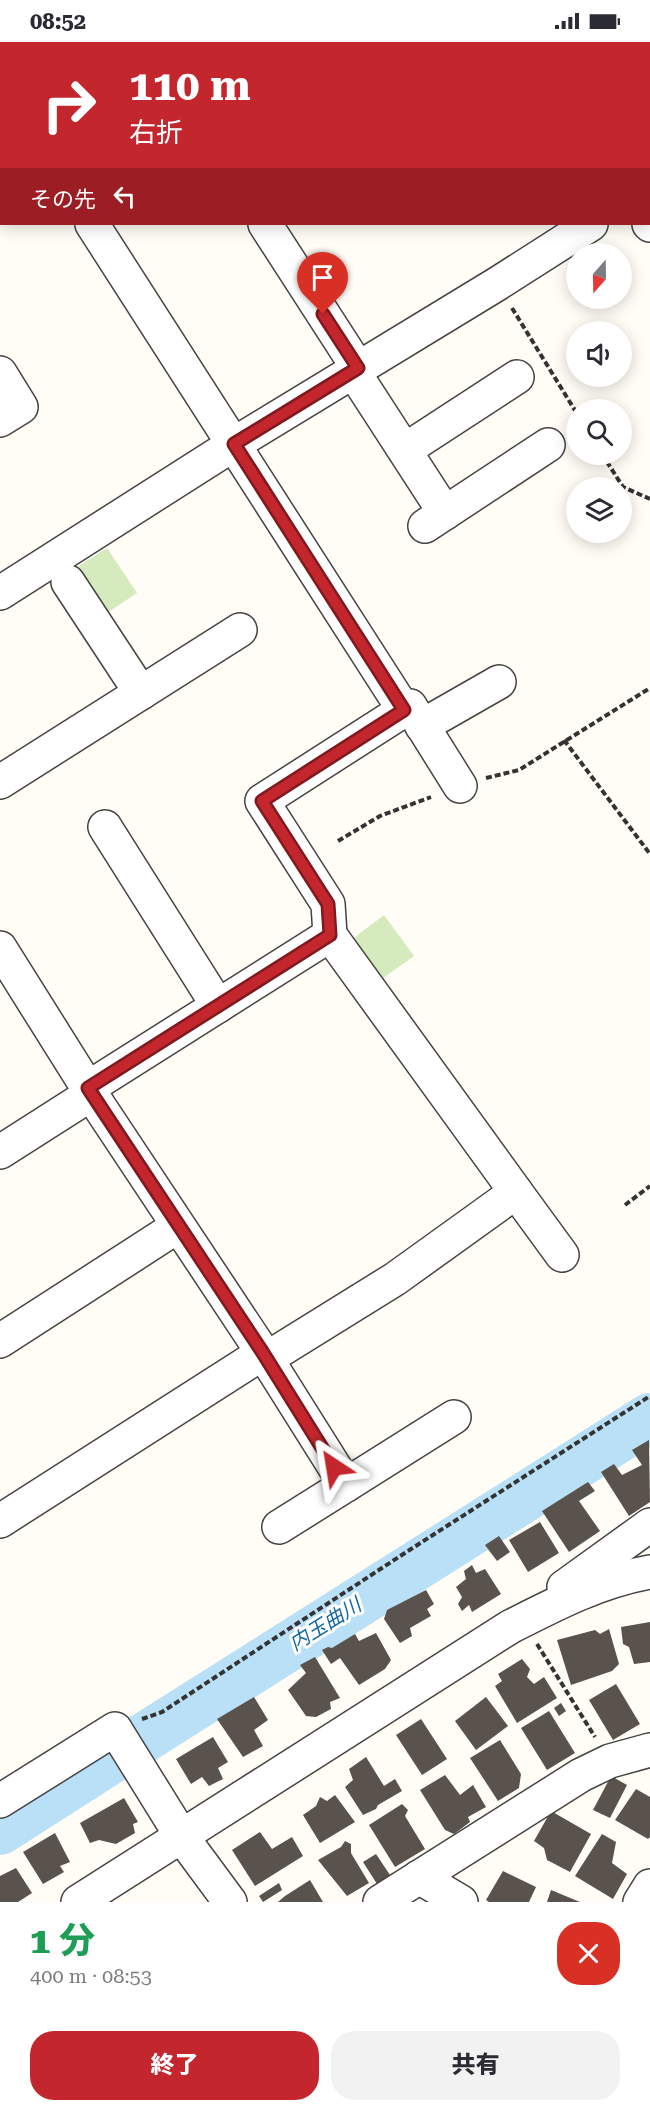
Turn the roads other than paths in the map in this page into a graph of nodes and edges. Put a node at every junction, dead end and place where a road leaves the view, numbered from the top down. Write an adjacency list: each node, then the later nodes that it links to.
1 (93, 225): 8 (street)
2 (265, 225): 4 (street)
3 (589, 225): 4 (street)
4 (355, 369): 8 (street); 10 (street)
5 (0, 373): 7 (street)
6 (517, 378): 10 (street)
7 (0, 420)
8 (234, 444): 12 (street); 16 (street)
9 (548, 445): 10 (street)
10 (405, 450)
11 (68, 582): 15 (street)
12 (0, 593)
13 (240, 630): 15 (street)
14 (499, 682): 16 (street)
15 (141, 693): 17 (street)
16 (413, 718): 18 (street); 20 (street)
17 (0, 782)
18 (460, 786)
19 (105, 827): 22 (street)
20 (330, 935): 22 (street); 25 (street)
21 (4, 963): 23 (street)
22 (218, 1006): 23 (street)
23 (89, 1091): 24 (street); 26 (street)
24 (0, 1152)
25 (516, 1192): 27 (street); 29 (street)
26 (178, 1226): 28 (street); 29 (street)
27 (562, 1255)
28 (0, 1341)
29 (264, 1356): 31 (street); 32 (street)
30 (454, 1417): 31 (street)
31 (346, 1485): 34 (street)
32 (0, 1521)
33 (650, 1525): 36 (street)
34 (279, 1527)
35 (650, 1572): 36 (street)
36 (521, 1633): 39 (street)
37 (650, 1750): 40 (street)
38 (0, 1801): 39 (street)
39 (182, 1837): 42 (street); 43 (street)
40 (419, 1877): 44 (street); 45 (street)
41 (650, 1886): 46 (street)
42 (78, 1902)
43 (230, 1902)
44 (380, 1902)
45 (461, 1902)
46 (640, 1902)

